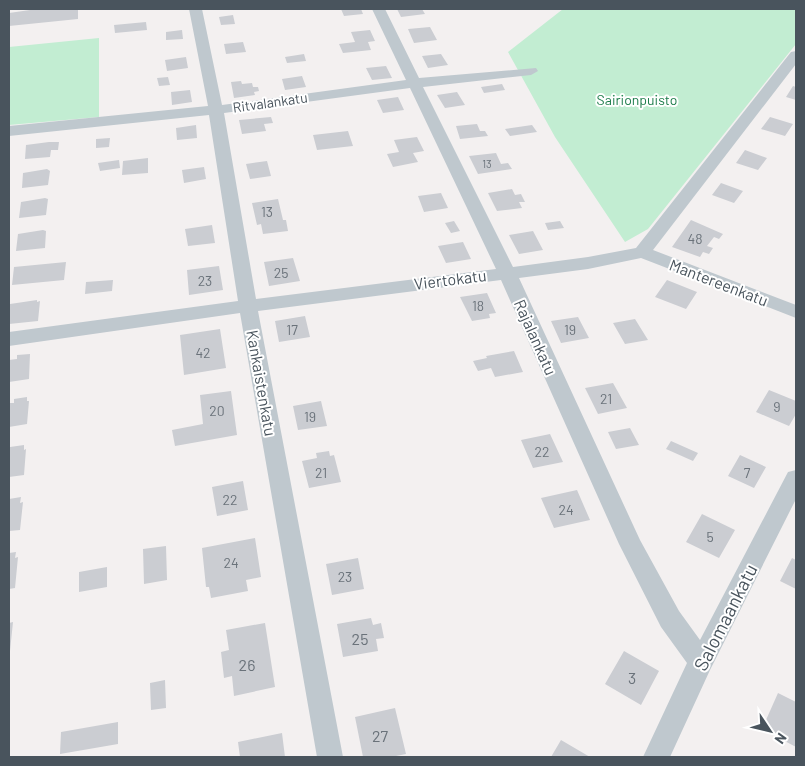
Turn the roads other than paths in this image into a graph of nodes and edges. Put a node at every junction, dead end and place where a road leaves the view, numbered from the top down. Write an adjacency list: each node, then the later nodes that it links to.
1 (195, 9): 7 (street, Kankaistenkatu)
2 (378, 9): 6 (street, Rajalankatu)
3 (796, 55): 5 (street)
4 (531, 71): 6 (street, Ritvalankatu)
5 (789, 75): 9 (street)
6 (416, 83): 7 (street, Ritvalankatu); 10 (street, Rajalankatu)
7 (216, 110): 8 (street, Ritvalankatu); 11 (street, Kankaistenkatu)
8 (9, 131)
9 (642, 252): 10 (street, Viertokatu); 12 (street, Mantereenkatu)
10 (507, 272): 11 (street, Viertokatu); 15 (street, Rajalankatu)
11 (248, 306): 13 (street, Viertokatu); 16 (street, Kankaistenkatu)
12 (796, 312)
13 (9, 339)
14 (796, 478): 15 (street, Salomaankatu)
15 (701, 662): 17 (street, Salomaankatu)
16 (330, 757)
17 (656, 757)

